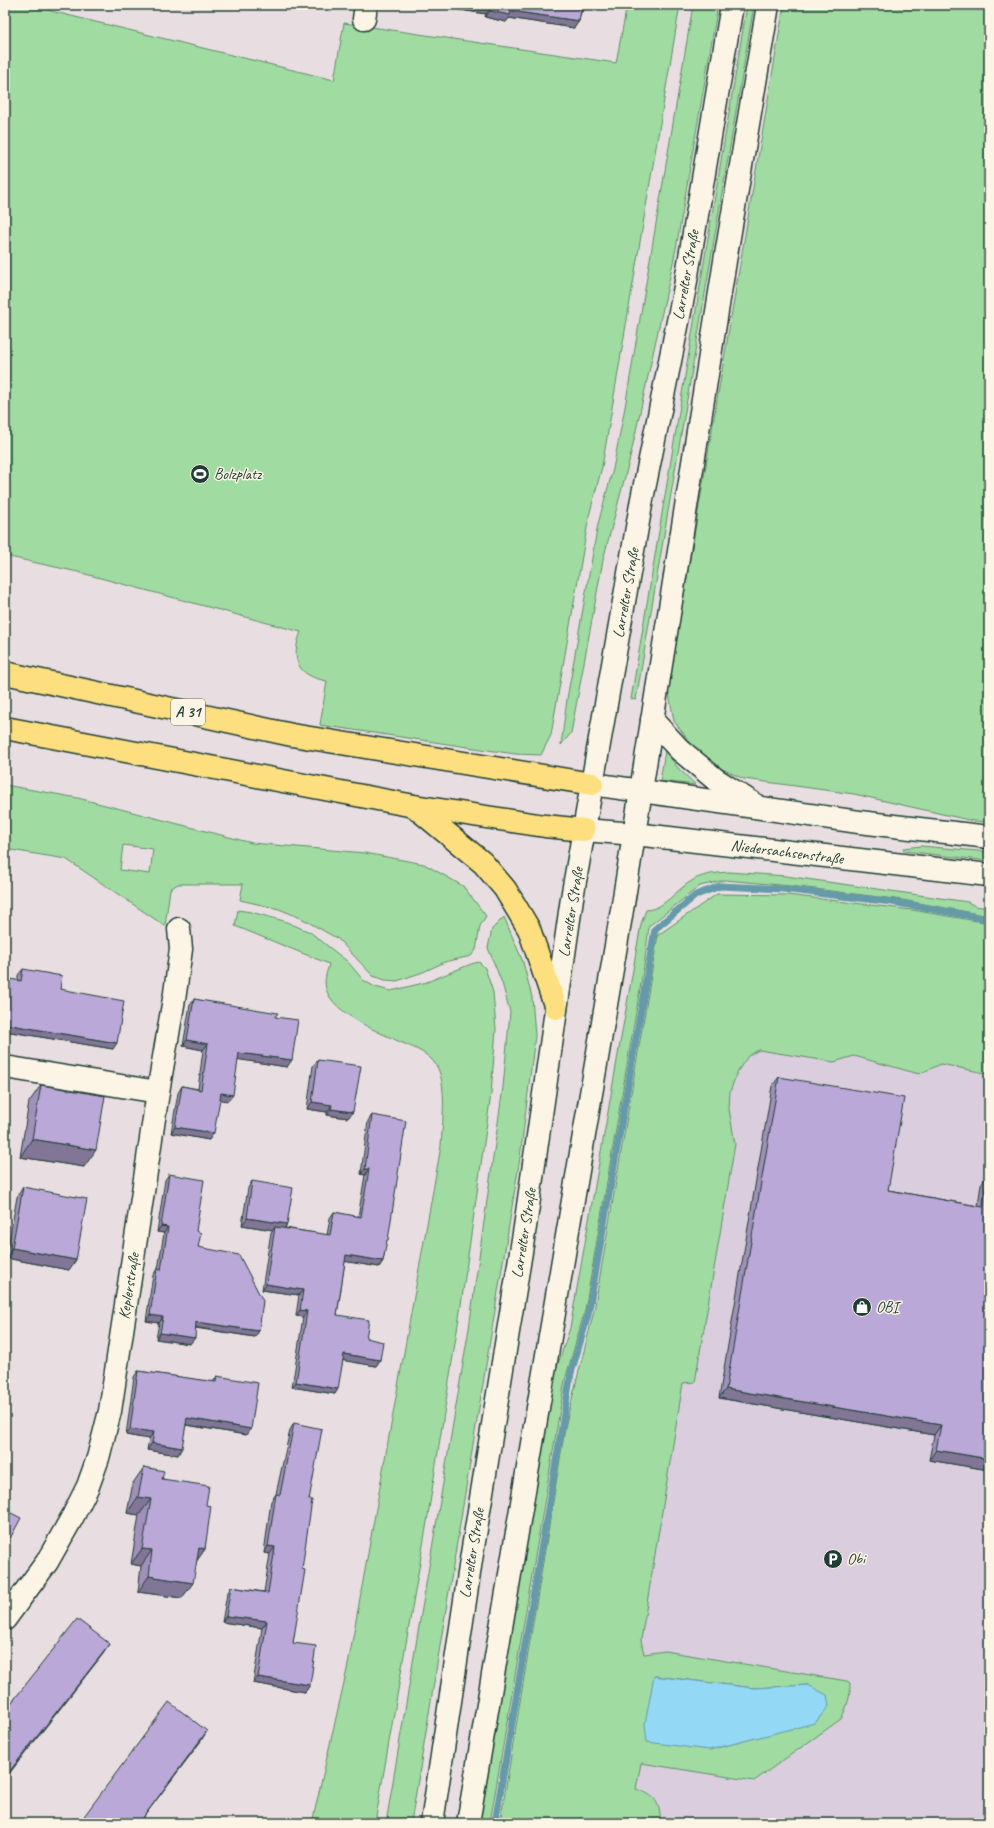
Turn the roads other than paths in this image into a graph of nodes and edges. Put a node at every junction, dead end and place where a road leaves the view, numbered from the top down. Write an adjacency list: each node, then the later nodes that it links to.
1 (732, 5): 6 (main road, Larrelter Straße)
2 (768, 5): 4 (main road)
3 (5, 673): 6 (highway, A 31)
4 (652, 720): 7 (main road); 9 (main road)
5 (5, 728): 8 (highway)
6 (592, 784): 7 (main road); 10 (main road, Larrelter Straße)
7 (640, 792): 9 (main road); 11 (main road)
8 (414, 806): 10 (highway); 15 (highway)
9 (759, 808): 12 (main road)
10 (584, 830): 11 (main road, Niedersachsenstraße); 15 (main road, Larrelter Straße)
11 (635, 834): 13 (main road, Niedersachsenstraße); 20 (main road)
12 (989, 838)
13 (989, 876)
14 (179, 929): 17 (main road, Keplerstraße)
15 (556, 1008): 19 (main road, Larrelter Straße)
16 (5, 1067): 17 (main road)
17 (158, 1092): 18 (main road, Keplerstraße)
18 (5, 1619)
19 (432, 1823)
20 (468, 1823)

